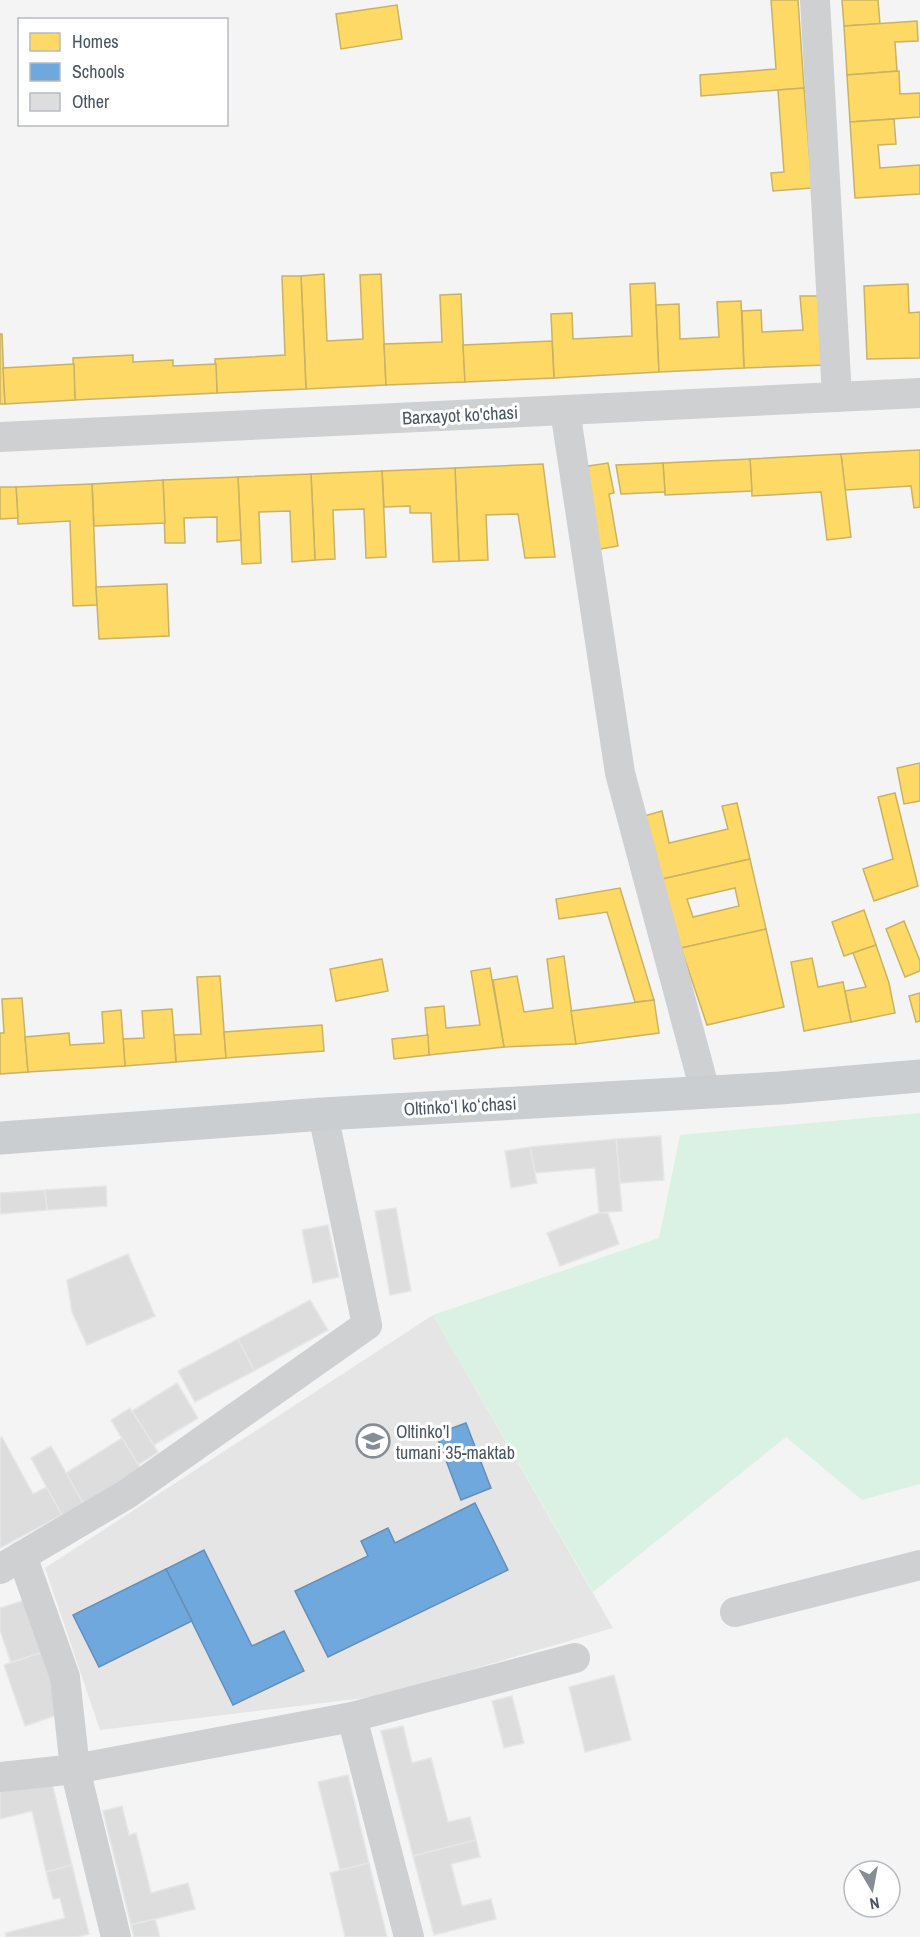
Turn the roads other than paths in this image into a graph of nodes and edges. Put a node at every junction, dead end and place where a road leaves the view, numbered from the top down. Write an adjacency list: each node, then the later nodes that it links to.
1 (815, 0): 3 (street)
2 (920, 393): 3 (street, Barxayot ko'chasi)
3 (837, 397): 4 (street, Barxayot ko'chasi)
4 (565, 410): 5 (street, Barxayot ko'chasi); 7 (street)
5 (0, 437)
6 (920, 1076): 7 (main road, Oltinkoʻl koʻchasi)
7 (705, 1091): 8 (main road, Oltinkoʻl koʻchasi)
8 (322, 1114): 9 (main road, Oltinkoʻl koʻchasi); 10 (street)
9 (0, 1138)
10 (11, 1562): 15 (street)
11 (920, 1565): 12 (street)
12 (735, 1612)
13 (574, 1658): 14 (street)
14 (352, 1717): 15 (street); 18 (street)
15 (75, 1769): 16 (street); 17 (street)
16 (0, 1777)
17 (116, 1937)
18 (409, 1937)

